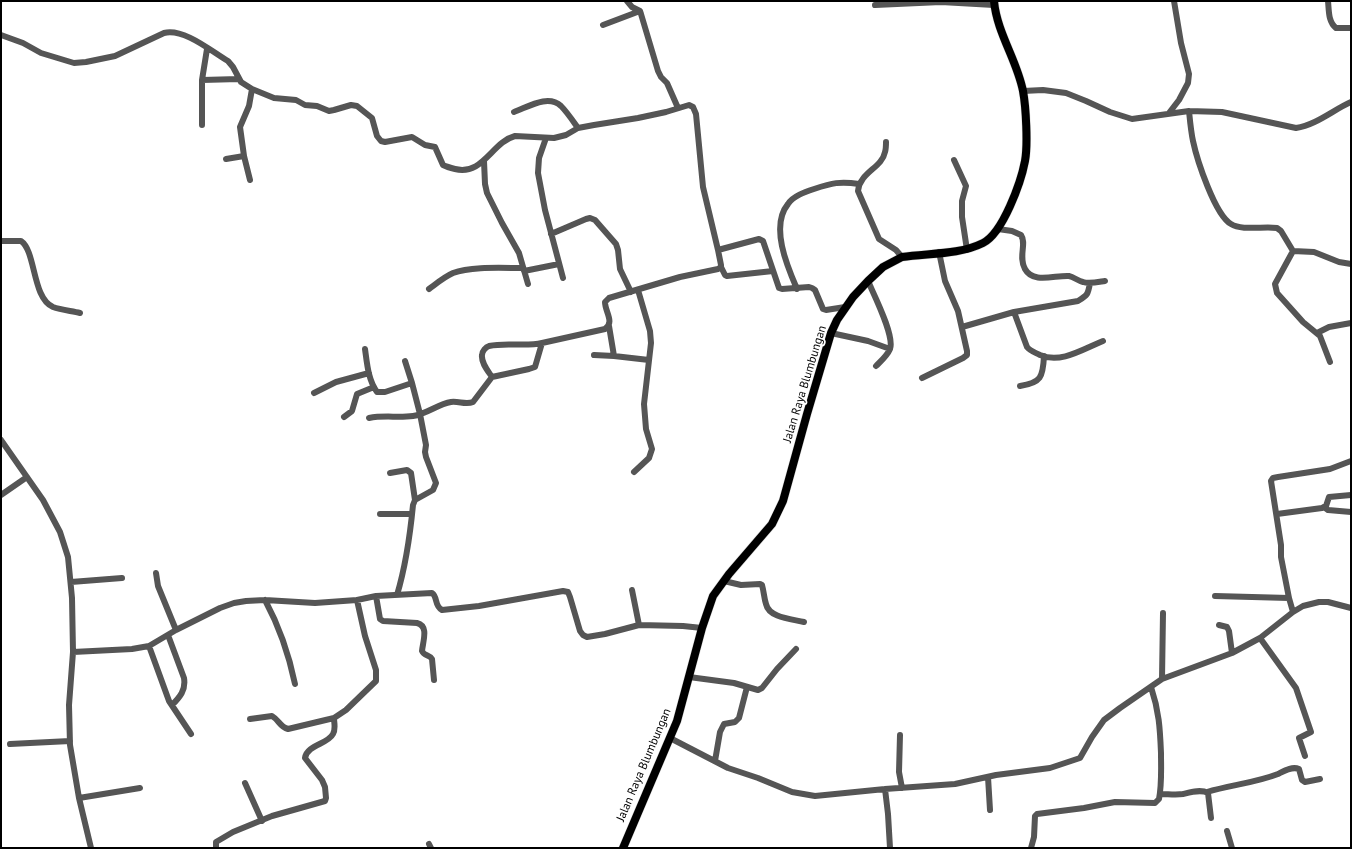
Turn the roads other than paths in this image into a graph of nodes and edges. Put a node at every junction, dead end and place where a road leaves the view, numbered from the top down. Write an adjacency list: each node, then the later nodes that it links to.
1 (628, 1): 7 (street)
2 (1174, 1): 20 (street)
3 (1328, 1): 9 (street)
4 (902, 2): 5 (street); 6 (street)
5 (994, 3): 15 (main road, Jalan Raya Blumbungan)
6 (876, 5)
7 (640, 11): 8 (street); 17 (street)
8 (603, 24)
9 (1351, 28)
10 (1, 35): 11 (street)
11 (207, 49): 12 (street); 13 (street)
12 (239, 79): 13 (street); 14 (street)
13 (202, 80): 21 (street)
14 (252, 89): 25 (street); 28 (street)
15 (1023, 91): 20 (street); 31 (main road, Jalan Raya Blumbungan)
16 (1351, 102): 18 (street)
17 (678, 108): 22 (street); 34 (street)
18 (1189, 111): 20 (street); 36 (street)
19 (514, 112): 22 (street)
20 (1169, 113)
21 (202, 126)
22 (578, 128): 23 (street)
23 (546, 138): 28 (street); 32 (street)
24 (886, 142): 30 (street)
25 (244, 156): 26 (street); 29 (street)
26 (226, 159)
27 (954, 160): 35 (street)
28 (484, 161): 42 (street)
29 (250, 180)
30 (859, 184): 38 (street); 50 (street)
31 (998, 229): 35 (main road, Jalan Raya Blumbungan); 47 (street)
32 (551, 234): 39 (street); 52 (street)
33 (1, 241): 54 (street)
34 (718, 250): 41 (street); 43 (street)
35 (967, 250): 37 (main road, Jalan Raya Blumbungan)
36 (1293, 251): 40 (street); 60 (street)
37 (939, 252): 38 (main road, Jalan Raya Blumbungan); 58 (street)
38 (902, 256): 45 (main road, Jalan Raya Blumbungan)
39 (559, 264): 42 (street); 44 (street)
40 (1351, 264)
41 (720, 267): 43 (street); 51 (street)
42 (523, 269): 48 (street); 49 (street)
43 (773, 270): 50 (street)
44 (563, 278)
45 (868, 281): 53 (main road, Jalan Raya Blumbungan); 64 (street)
46 (1105, 281): 47 (street)
47 (1090, 282): 55 (street)
48 (528, 284)
49 (429, 289)
50 (797, 289): 53 (street)
51 (638, 290): 52 (street); 68 (street)
52 (631, 292): 57 (street)
53 (845, 307): 59 (main road, Jalan Raya Blumbungan)
54 (80, 312)
55 (1014, 312): 58 (street); 67 (street)
56 (1351, 323): 60 (street)
57 (609, 326): 62 (street); 66 (street)
58 (962, 327): 74 (street)
59 (832, 333): 64 (street); 97 (main road, Jalan Raya Blumbungan)
60 (1318, 333): 70 (street)
61 (1103, 340): 67 (street)
62 (542, 343): 73 (street); 73 (street)
63 (365, 349): 72 (street)
64 (890, 349): 71 (street)
65 (594, 356): 66 (street)
66 (614, 356): 68 (street)
67 (1044, 356): 76 (street)
68 (649, 360): 84 (street)
69 (405, 361): 75 (street)
70 (1330, 362)
71 (876, 366)
72 (369, 373): 77 (street); 78 (street)
73 (492, 377): 79 (street)
74 (922, 378)
75 (412, 383): 77 (street); 79 (street)
76 (1020, 386)
77 (374, 387): 80 (street)
78 (314, 393)
79 (420, 414): 81 (street); 89 (street)
80 (344, 417)
81 (369, 418)
82 (1, 440): 86 (street)
83 (1351, 462): 94 (street)
84 (634, 472)
85 (390, 473): 89 (street)
86 (27, 477): 87 (street); 98 (street)
87 (1, 495)
88 (1351, 495): 90 (street)
89 (415, 500): 93 (street)
90 (1324, 507): 91 (street); 94 (street)
91 (1351, 512)
92 (380, 514): 93 (street)
93 (412, 514): 100 (street)
94 (1276, 514): 103 (street)
95 (156, 573): 113 (street)
96 (122, 578): 98 (street)
97 (724, 580): 109 (street); 112 (main road, Jalan Raya Blumbungan)
98 (71, 582): 118 (street)
99 (632, 590): 110 (street)
100 (397, 595): 101 (street); 110 (street)
101 (376, 596): 105 (street); 121 (street)
102 (1215, 596): 103 (street)
103 (1289, 598): 107 (street)
104 (266, 600): 105 (street); 113 (street); 123 (street)
105 (357, 600): 127 (street)
106 (1351, 608): 107 (street)
107 (1293, 612): 115 (street)
108 (1163, 613): 122 (street)
109 (804, 622)
110 (639, 625): 112 (street)
111 (1220, 625): 119 (street)
112 (702, 628): 120 (main road, Jalan Raya Blumbungan)
113 (176, 630): 114 (street)
114 (168, 635): 116 (street); 126 (street)
115 (1260, 638): 119 (street); 134 (street)
116 (149, 646): 118 (street); 126 (street)
117 (796, 649): 124 (street)
118 (73, 652): 132 (street)
119 (1232, 653): 122 (street)
120 (689, 677): 124 (street); 131 (main road, Jalan Raya Blumbungan)
121 (434, 680)
122 (1162, 680): 125 (street)
123 (294, 684)
124 (747, 687): 135 (street)
125 (1151, 687): 136 (street); 143 (street)
126 (172, 706): 129 (street)
127 (334, 718): 128 (street); 147 (street)
128 (250, 719)
129 (191, 734)
130 (900, 735): 140 (street)
131 (670, 738): 135 (street); 151 (main road, Jalan Raya Blumbungan)
132 (70, 741): 133 (street); 144 (street)
133 (10, 744)
134 (1305, 756)
135 (715, 761): 141 (street)
136 (988, 777): 140 (street); 145 (street)
137 (1320, 780): 142 (street)
138 (245, 783): 147 (street)
139 (140, 788): 144 (street)
140 (902, 788): 141 (street)
141 (885, 789): 152 (street)
142 (1207, 792): 143 (street); 146 (street)
143 (1160, 794): 153 (street)
144 (79, 798): 149 (street)
145 (990, 810)
146 (1211, 818)
147 (262, 821): 150 (street)
148 (1227, 831): 154 (street)
149 (91, 848)
150 (216, 848)
151 (623, 848)
152 (890, 848)
153 (1030, 848)
154 (1232, 848)

